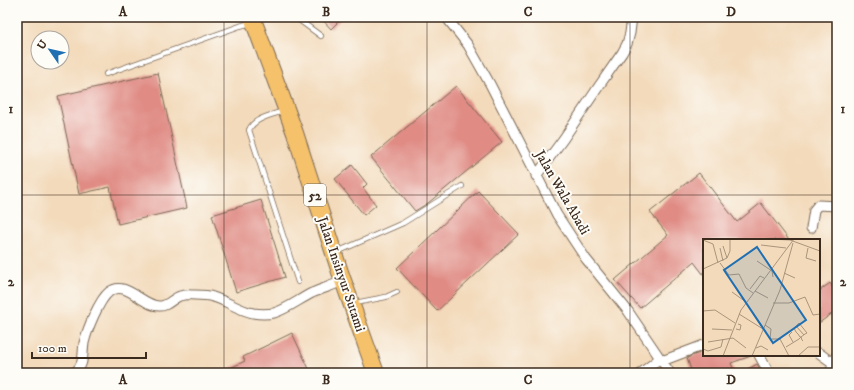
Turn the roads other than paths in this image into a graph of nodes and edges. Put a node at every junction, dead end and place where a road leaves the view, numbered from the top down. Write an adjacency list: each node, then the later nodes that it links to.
1 (295, 17): 5 (lane)
2 (446, 17): 8 (street, Jalan Wala Abadi)
3 (632, 17): 8 (street)
4 (256, 19): 6 (lane); 7 (highway, Jalan Insinyur Sutami / 52)
5 (321, 36)
6 (106, 74)
7 (287, 110): 12 (highway, Jalan Insinyur Sutami / 52); 14 (lane)
8 (536, 176): 21 (street, Jalan Wala Abadi)
9 (462, 186): 12 (lane)
10 (837, 206): 11 (street)
11 (811, 228)
12 (334, 254): 13 (highway, Jalan Insinyur Sutami / 52)
13 (343, 281): 16 (highway, Jalan Insinyur Sutami / 52); 22 (street)
14 (298, 282)
15 (397, 292): 16 (lane)
16 (352, 304): 23 (highway, Jalan Insinyur Sutami / 52)
17 (703, 345): 21 (street)
18 (820, 353): 20 (street)
19 (760, 356): 26 (street)
20 (835, 359): 27 (street)
21 (661, 360): 24 (street); 25 (street, Jalan Wala Abadi)
22 (74, 373)
23 (376, 373)
24 (641, 373)
25 (670, 373)
26 (769, 373)
27 (830, 373)

